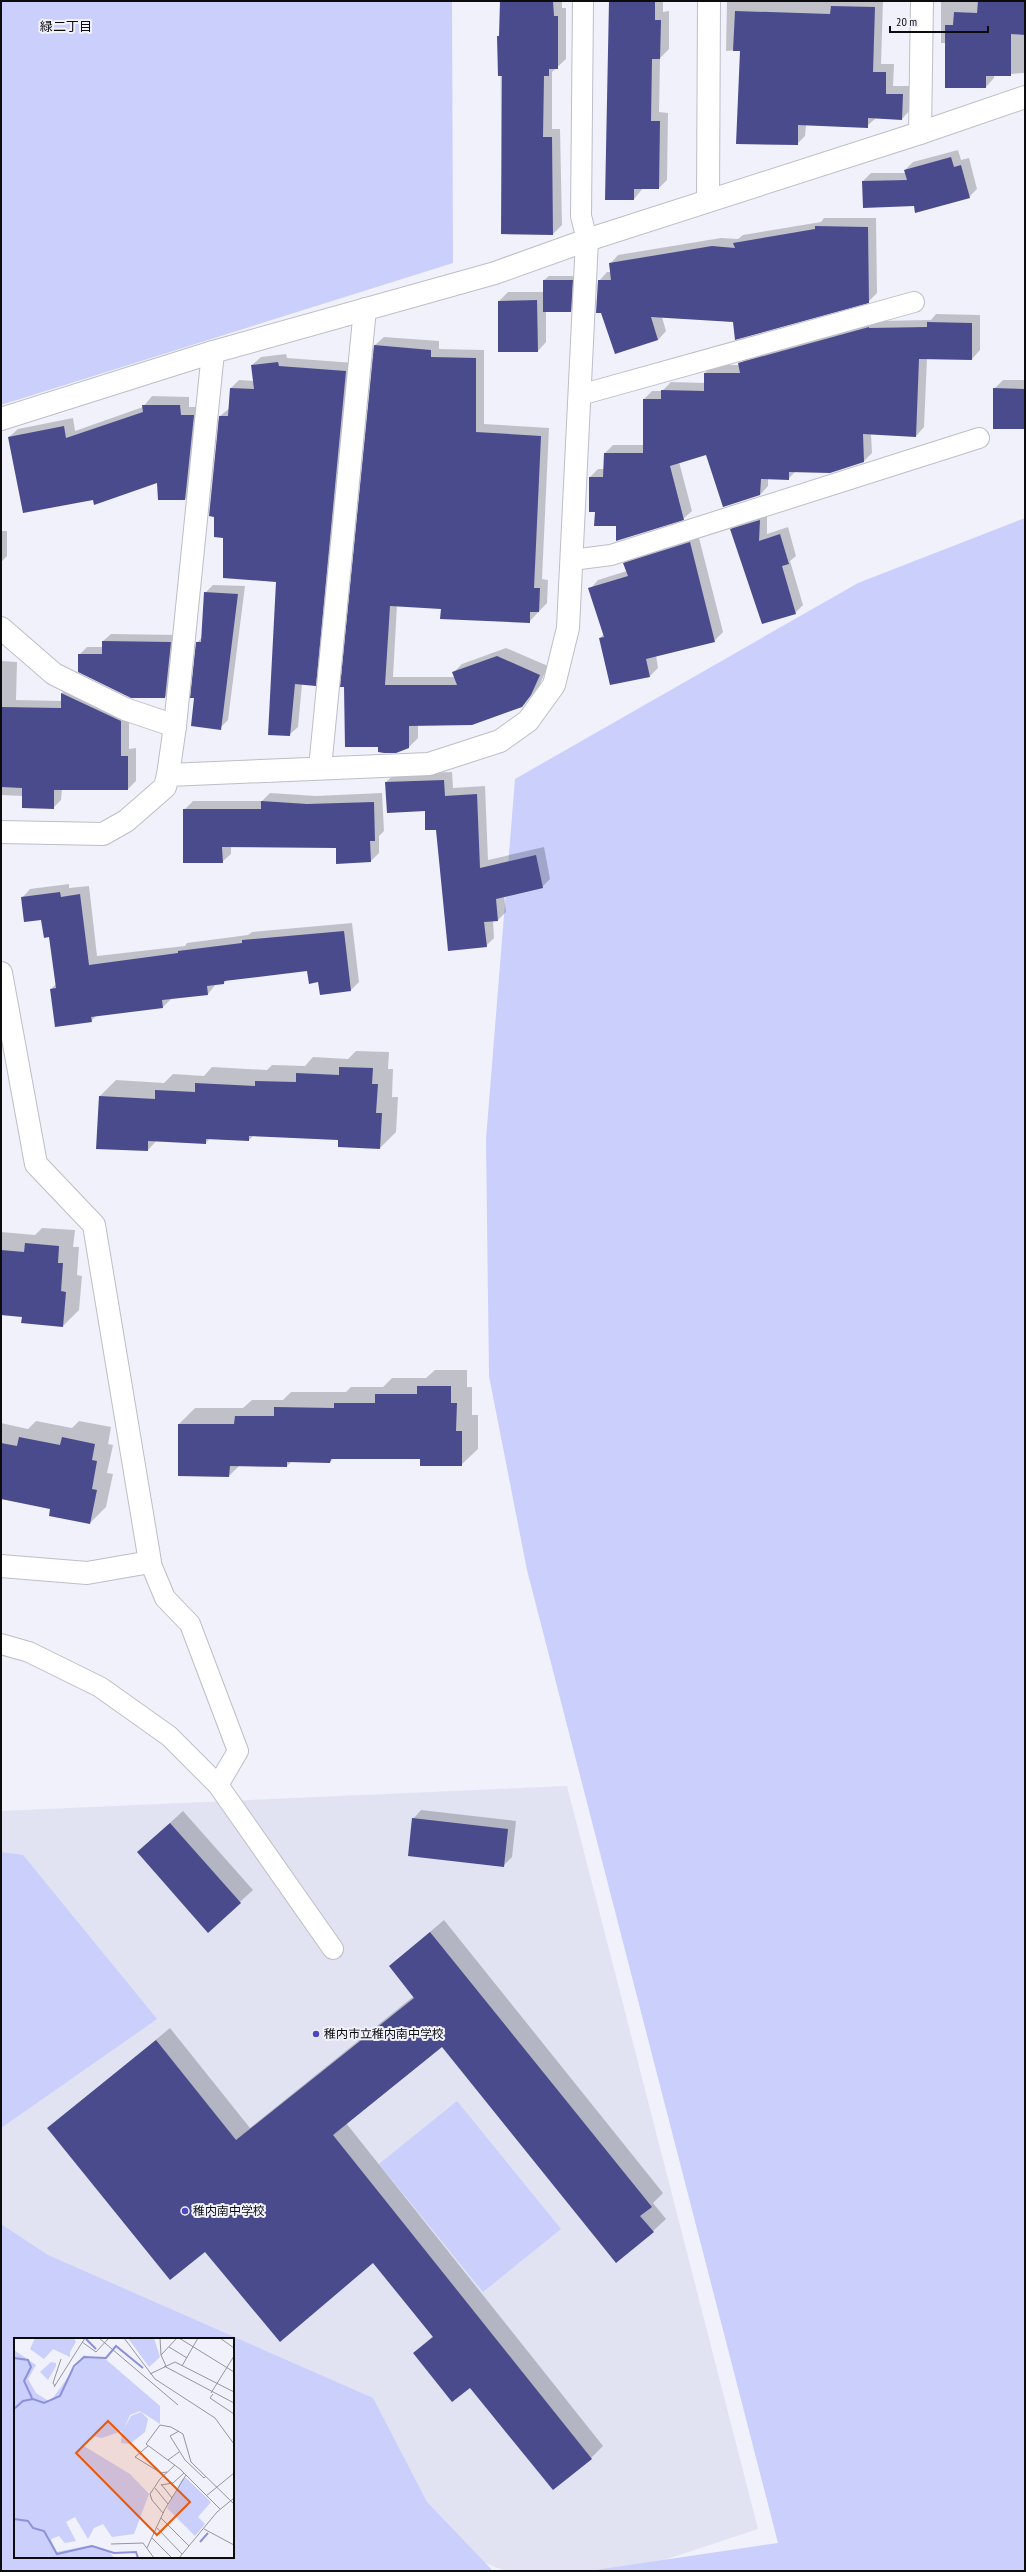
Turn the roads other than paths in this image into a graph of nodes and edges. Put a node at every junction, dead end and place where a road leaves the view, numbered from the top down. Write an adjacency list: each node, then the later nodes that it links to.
1 (582, 1): 7 (lane)
2 (709, 1): 6 (street)
3 (922, 1): 5 (street)
4 (1025, 97): 5 (street)
5 (920, 133): 6 (street)
6 (708, 200): 7 (street)
7 (587, 240): 9 (street); 11 (street)
8 (914, 302): 11 (lane)
9 (365, 309): 10 (street); 17 (street)
10 (214, 352): 12 (street); 16 (street)
11 (580, 395): 14 (street)
12 (1, 419)
13 (979, 438): 14 (lane)
14 (572, 560): 17 (street)
15 (1, 628): 16 (street)
16 (175, 726): 18 (street)
17 (320, 768): 18 (street)
18 (168, 775): 19 (street)
19 (1, 832)
20 (1, 973): 21 (street)
21 (150, 1562): 22 (street); 24 (lane)
22 (1, 1566)
23 (1, 1644): 24 (lane)
24 (218, 1785): 25 (lane)
25 (333, 1949)

